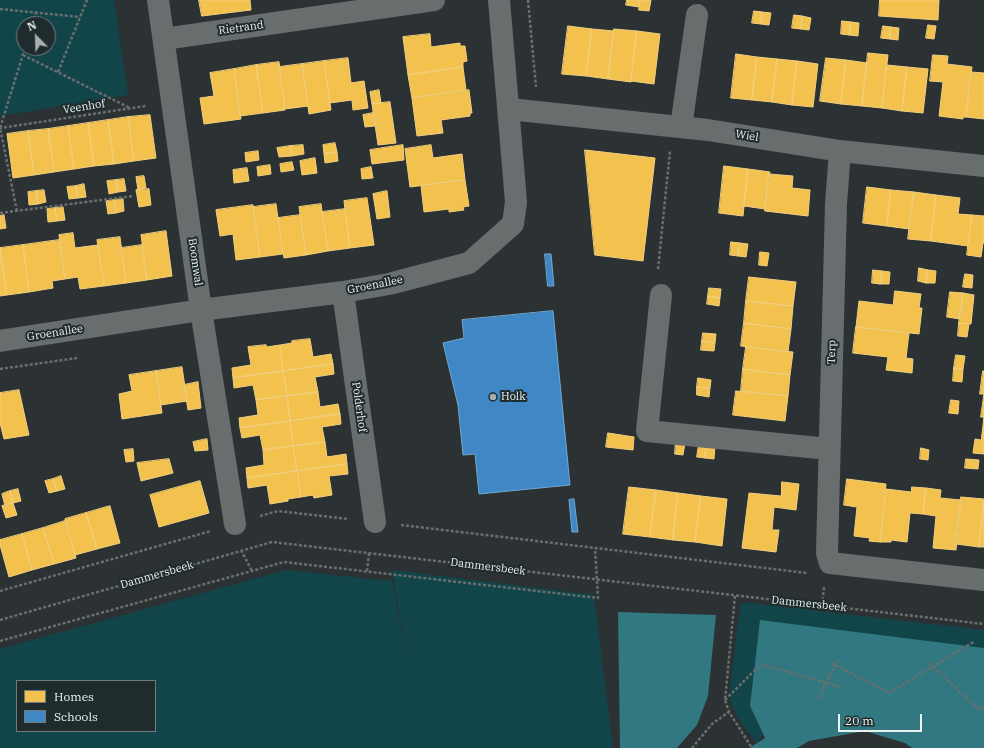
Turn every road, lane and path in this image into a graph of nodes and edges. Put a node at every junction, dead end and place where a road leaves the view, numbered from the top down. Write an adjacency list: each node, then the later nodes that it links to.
1 (87, 0): 11 (path)
2 (158, 0): 12 (street, Boomwal)
3 (434, 0): 6 (street, Rietrand)
4 (499, 0): 18 (street, Groenallee)
5 (528, 0): 19 (path)
6 (316, 8): 12 (street, Rietrand)
7 (0, 9): 8 (path)
8 (36, 12): 10 (path); 11 (path)
9 (697, 14): 20 (street)
10 (35, 16)
11 (80, 17): 15 (path)
12 (164, 39): 16 (street, Boomwal)
13 (22, 56): 21 (path)
14 (27, 56): 15 (path)
15 (58, 72): 17 (path)
16 (172, 102): 17 (path, Veenhof); 29 (street, Boomwal)
17 (131, 108): 21 (path, Veenhof)
18 (509, 109): 19 (street, Wiel); 27 (street, Groenallee)
19 (539, 112): 20 (street, Wiel)
20 (676, 127): 22 (street, Wiel); 28 (path)
21 (0, 128): 25 (path)
22 (840, 151): 23 (street, Wiel); 33 (street, Terp)
23 (984, 166)
24 (133, 196): 25 (path)
25 (17, 211): 26 (path)
26 (0, 213)
27 (343, 292): 29 (street, Groenallee); 35 (street, Polderhof)
28 (661, 295): 33 (street)
29 (202, 310): 30 (street, Groenallee); 36 (street, Boomwal)
30 (0, 341)
31 (77, 358): 32 (path)
32 (0, 369)
33 (829, 449): 43 (street, Terp)
34 (350, 519): 36 (path)
35 (375, 522)
36 (235, 524): 44 (path)
37 (399, 525): 38 (path)
38 (595, 548): 41 (path); 42 (path)
39 (369, 554): 40 (path); 42 (path, Dammersbeek); 46 (path, Dammersbeek)
40 (367, 571): 42 (path); 48 (path)
41 (810, 574)
42 (597, 580): 45 (path, Dammersbeek)
43 (984, 580)
44 (0, 591)
45 (735, 596): 47 (path, Dammersbeek); 58 (path)
46 (0, 620)
47 (984, 624)
48 (0, 641)
49 (975, 641): 54 (path)
50 (838, 660): 53 (path)
51 (832, 662): 53 (path)
52 (929, 663): 54 (path)
53 (836, 665): 54 (path); 55 (path)
54 (933, 667): 59 (path)
55 (827, 683): 56 (path); 57 (path); 58 (path)
56 (840, 687)
57 (818, 698)
58 (725, 700): 60 (path)
59 (984, 707)
60 (729, 712): 61 (path); 62 (path)
61 (692, 748)
62 (752, 748)

